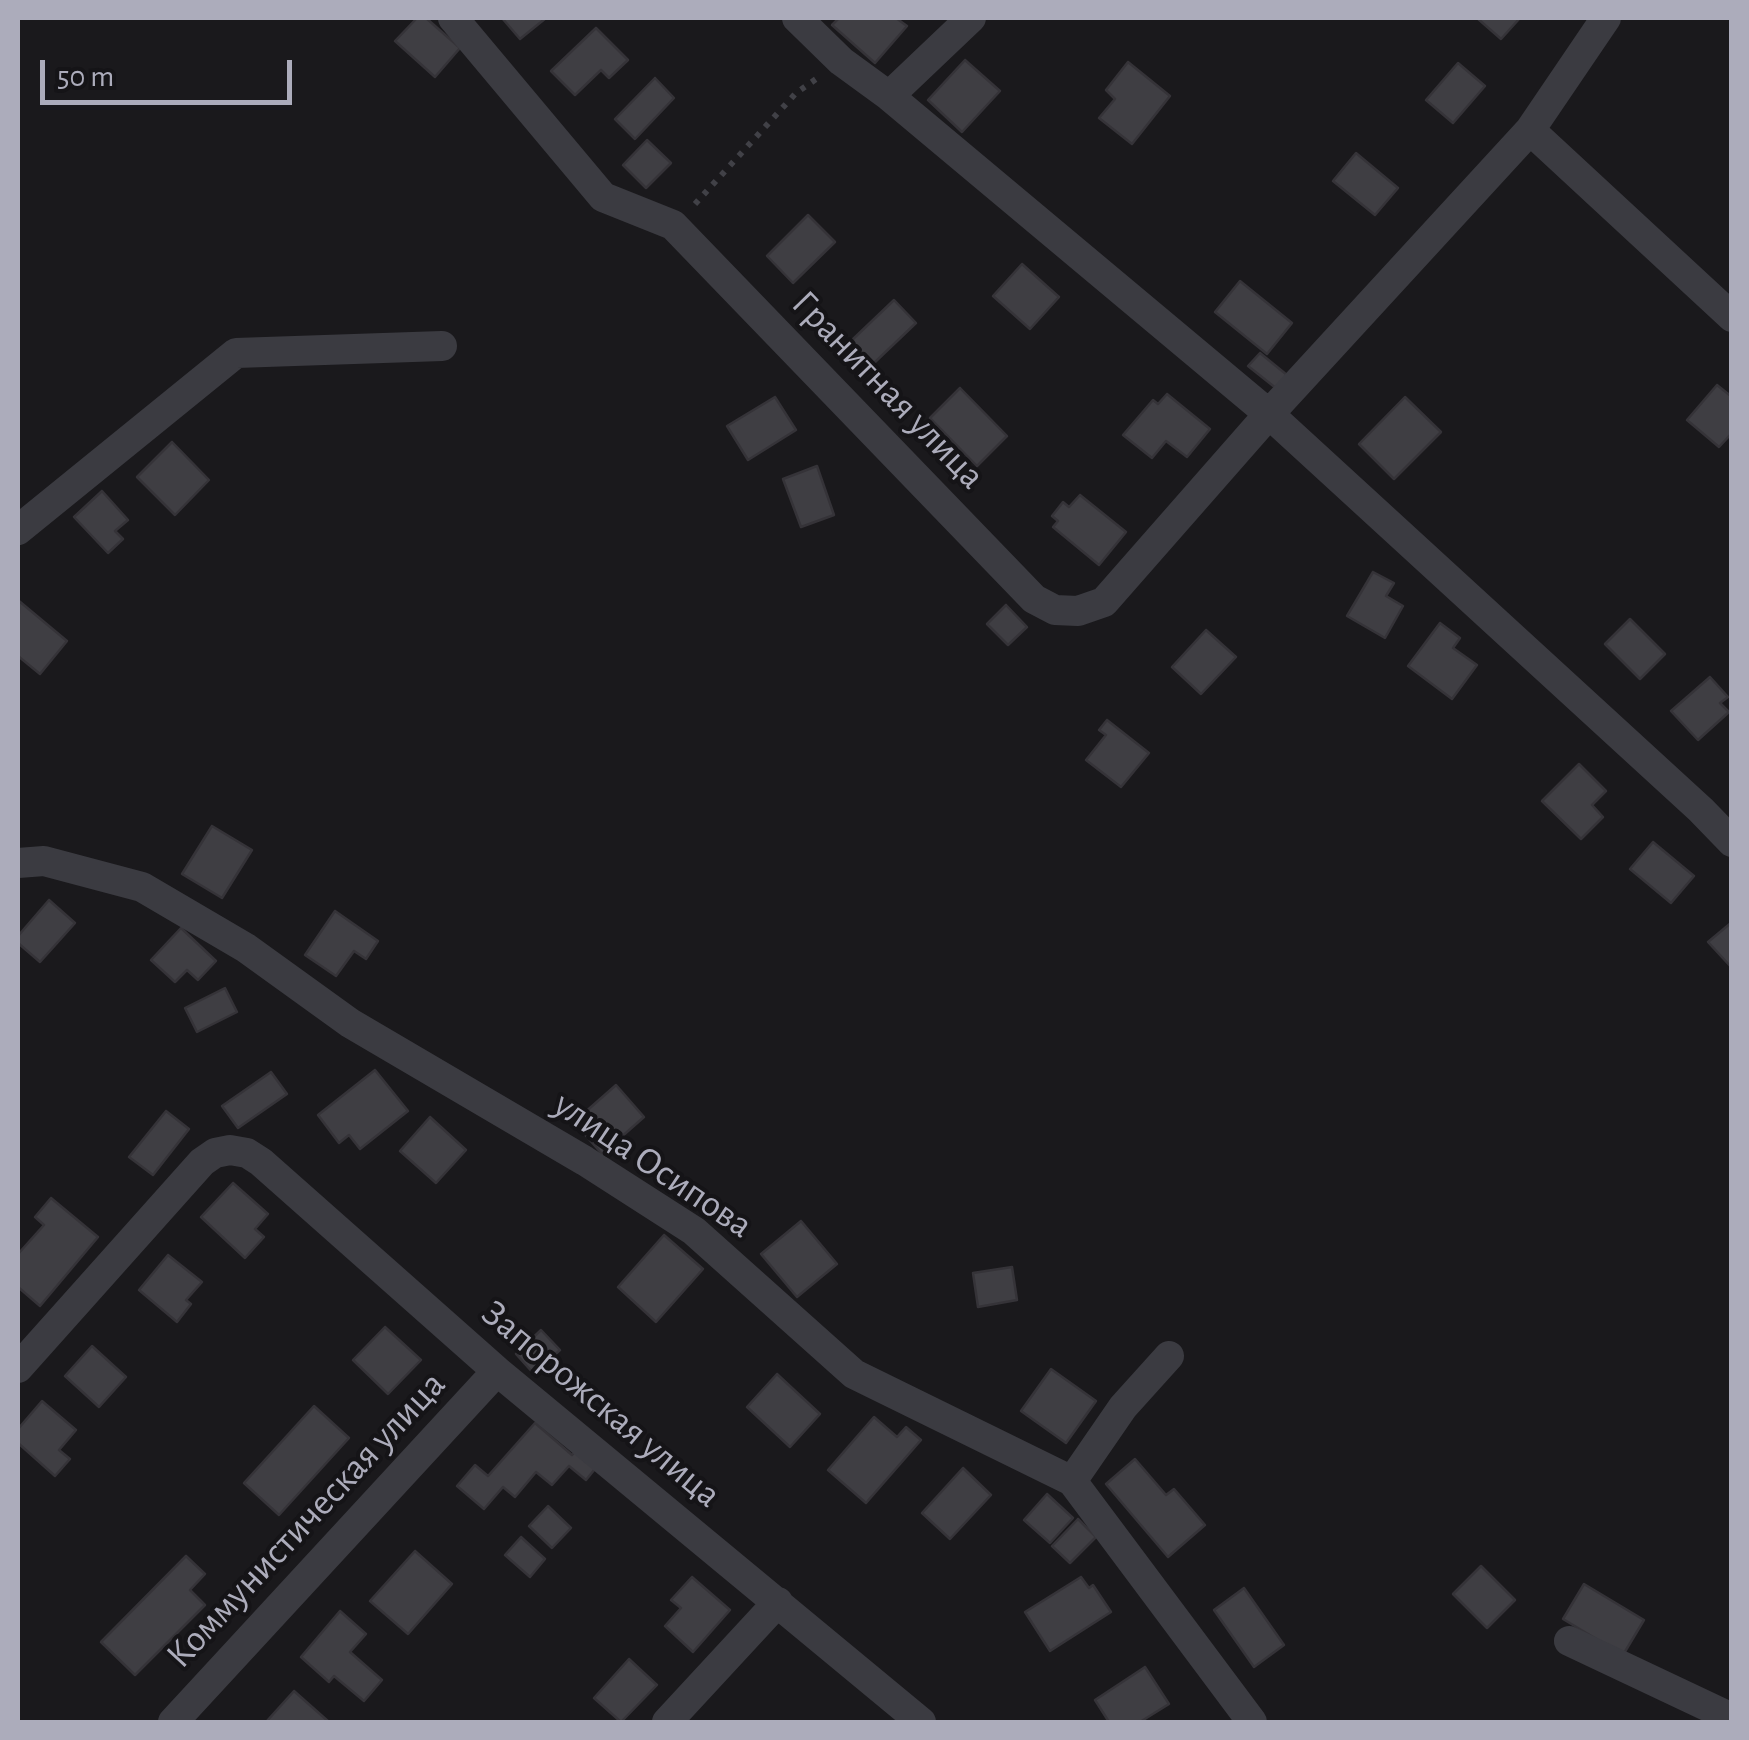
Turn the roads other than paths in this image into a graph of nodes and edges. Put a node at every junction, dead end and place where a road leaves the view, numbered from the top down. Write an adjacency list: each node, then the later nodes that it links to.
1 (453, 18): 9 (street, Гранитная улица)
2 (797, 18): 5 (street)
3 (970, 18): 5 (street)
4 (1606, 18): 6 (street, Гранитная улица)
5 (889, 96): 9 (street)
6 (1530, 130): 7 (street); 9 (street, Гранитная улица)
7 (1732, 317)
8 (442, 346): 10 (street)
9 (1269, 414): 11 (street)
10 (18, 530)
11 (1732, 842)
12 (18, 863): 16 (street, улица Осипова)
13 (1169, 1356): 16 (street)
14 (18, 1368): 15 (street, Запорожская улица)
15 (497, 1372): 17 (street, Запорожская улица); 20 (street, Коммунистическая улица)
16 (1072, 1481): 23 (street, улица Осипова)
17 (778, 1602): 21 (street); 22 (street, Запорожская улица)
18 (1569, 1641): 19 (street)
19 (1731, 1720)
20 (173, 1722)
21 (666, 1722)
22 (921, 1722)
23 (1252, 1722)

